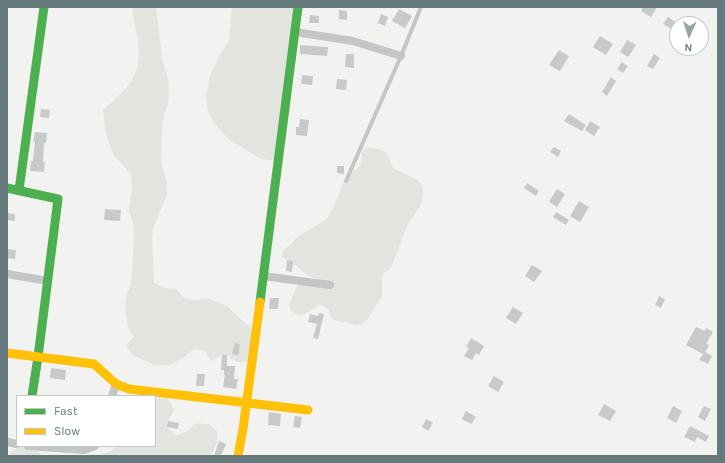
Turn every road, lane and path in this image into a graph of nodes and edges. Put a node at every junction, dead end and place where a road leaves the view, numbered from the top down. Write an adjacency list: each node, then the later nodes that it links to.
1 (44, 7): 8 (street)
2 (298, 7): 4 (street)
3 (421, 7): 5 (lane)
4 (295, 32): 5 (street); 10 (street)
5 (401, 56): 6 (lane)
6 (346, 181)
7 (7, 188): 8 (street)
8 (18, 190): 11 (street)
9 (7, 274): 11 (street)
10 (263, 276): 12 (street); 18 (street)
11 (48, 281): 14 (street)
12 (330, 285)
13 (7, 353): 14 (street)
14 (38, 357): 15 (street); 16 (street)
15 (116, 384): 17 (street); 18 (street)
16 (32, 395)
17 (112, 395)
18 (247, 403): 19 (street); 22 (street)
19 (308, 410)
20 (42, 447): 21 (street)
21 (92, 447)
22 (238, 456)

